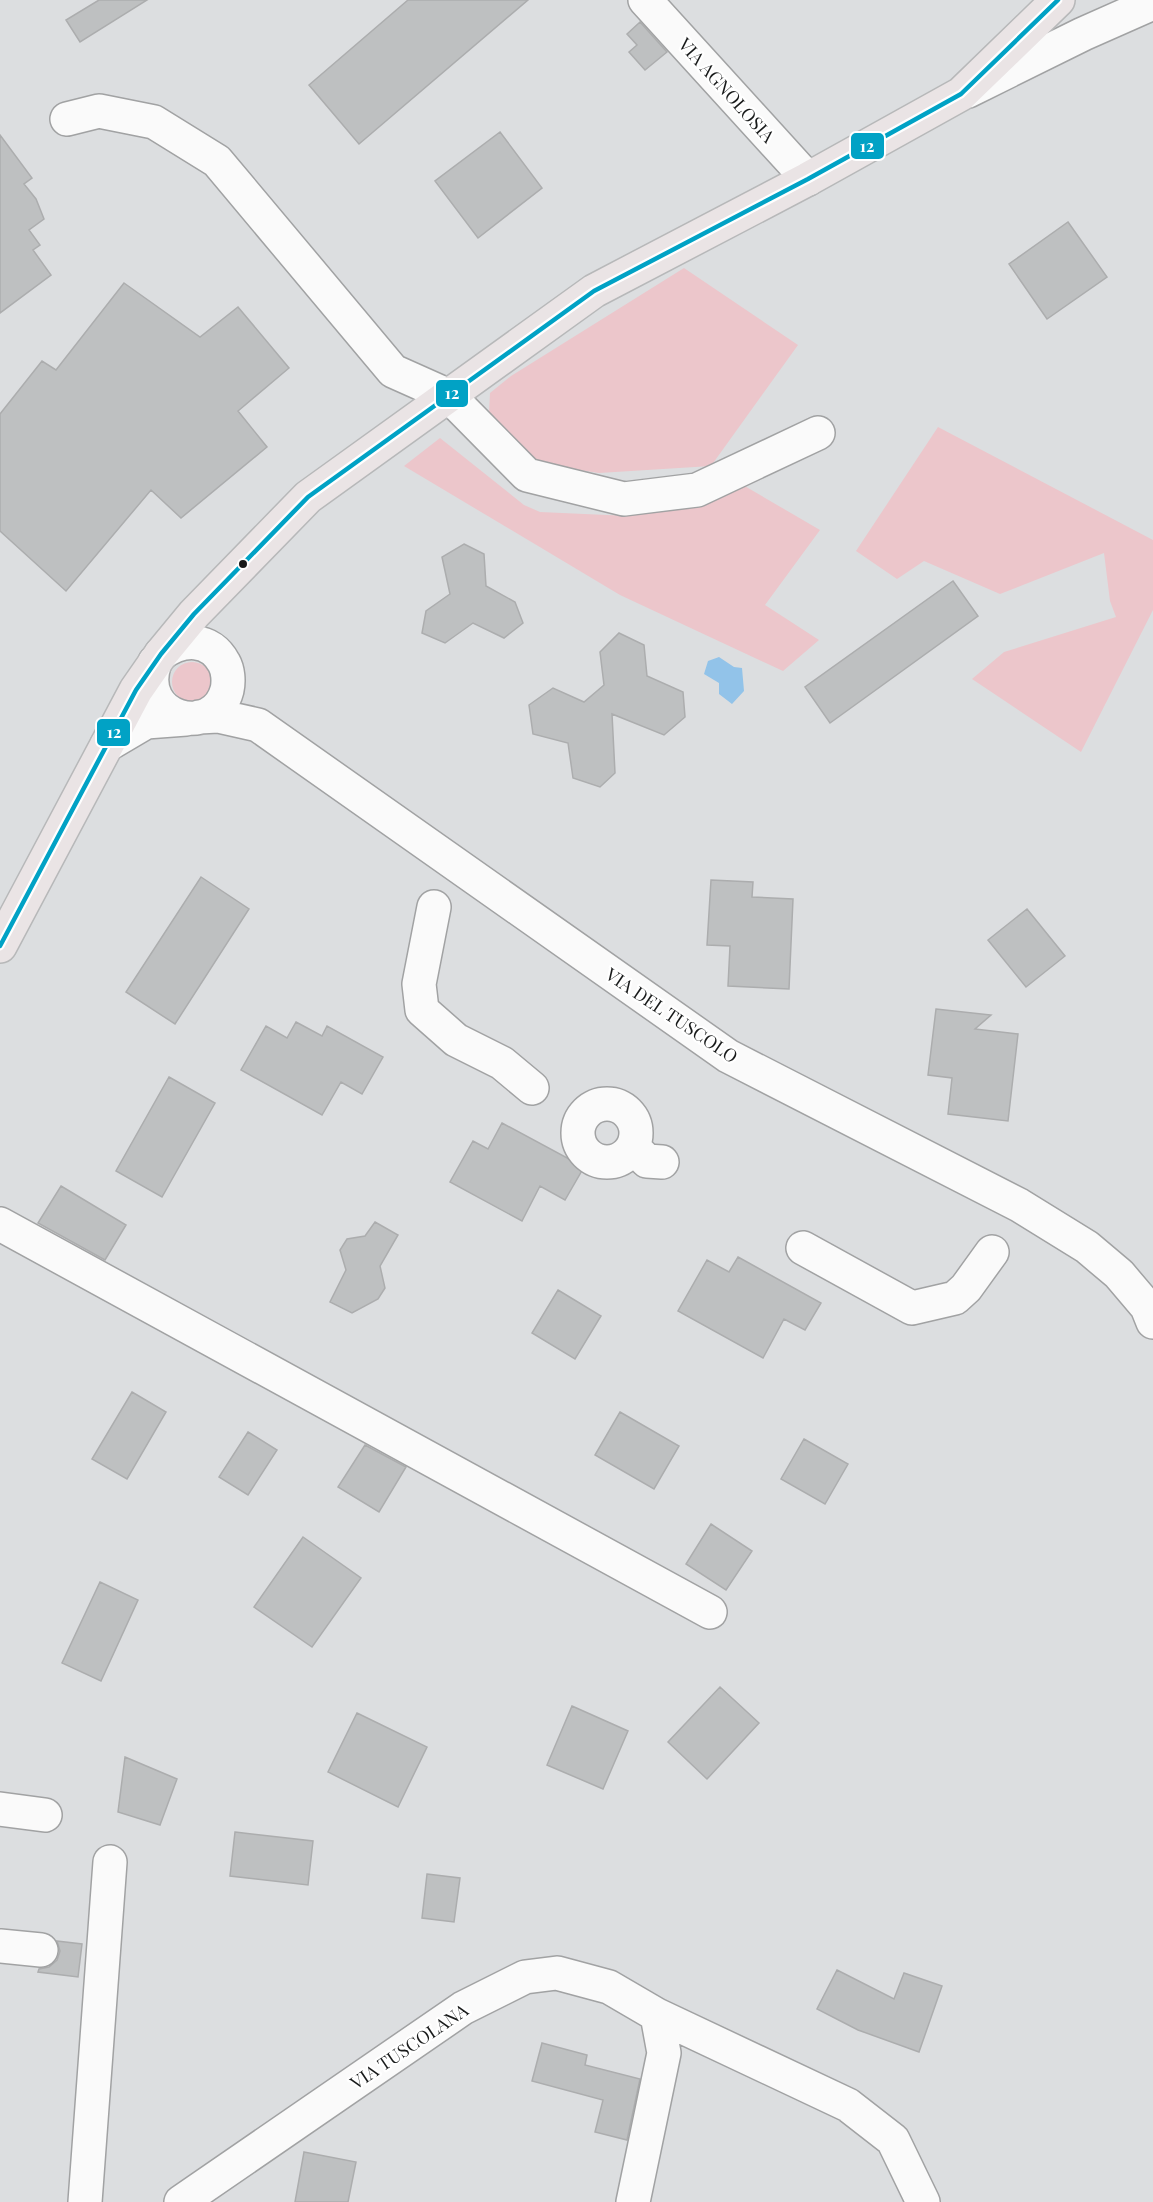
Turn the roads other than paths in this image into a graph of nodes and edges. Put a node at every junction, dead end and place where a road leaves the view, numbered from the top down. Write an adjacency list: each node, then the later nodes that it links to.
1 (645, 0): 7 (street, VIA AGNOLOSIA)
2 (1153, 3): 4 (street)
3 (1054, 4): 4 (street); 5 (main road)
4 (1083, 34): 5 (street)
5 (961, 94): 7 (main road)
6 (67, 119): 8 (street)
7 (808, 179): 8 (main road)
8 (449, 396): 9 (street); 10 (main road)
9 (818, 433)
10 (218, 588): 11 (main road); 12 (street)
11 (158, 658): 12 (street); 13 (street); 15 (main road)
12 (226, 667): 13 (street); 14 (street)
13 (192, 718): 14 (street); 15 (street)
14 (258, 725): 24 (street, VIA DEL TUSCOLO)
15 (107, 745): 17 (main road)
16 (434, 907): 18 (street)
17 (0, 946)
18 (532, 1088)
19 (633, 1147): 20 (street)
20 (662, 1162)
21 (0, 1224): 25 (street)
22 (803, 1248): 23 (street)
23 (992, 1252)
24 (1153, 1322)
25 (710, 1612)
26 (0, 1809): 27 (street)
27 (45, 1815)
28 (110, 1862): 32 (street)
29 (0, 1946): 30 (street)
30 (41, 1950)
31 (657, 2015): 33 (street, VIA TUSCOLANA); 34 (street); 35 (street, VIA TUSCOLANA)
32 (85, 2202)
33 (181, 2202)
34 (633, 2202)
35 (923, 2202)

